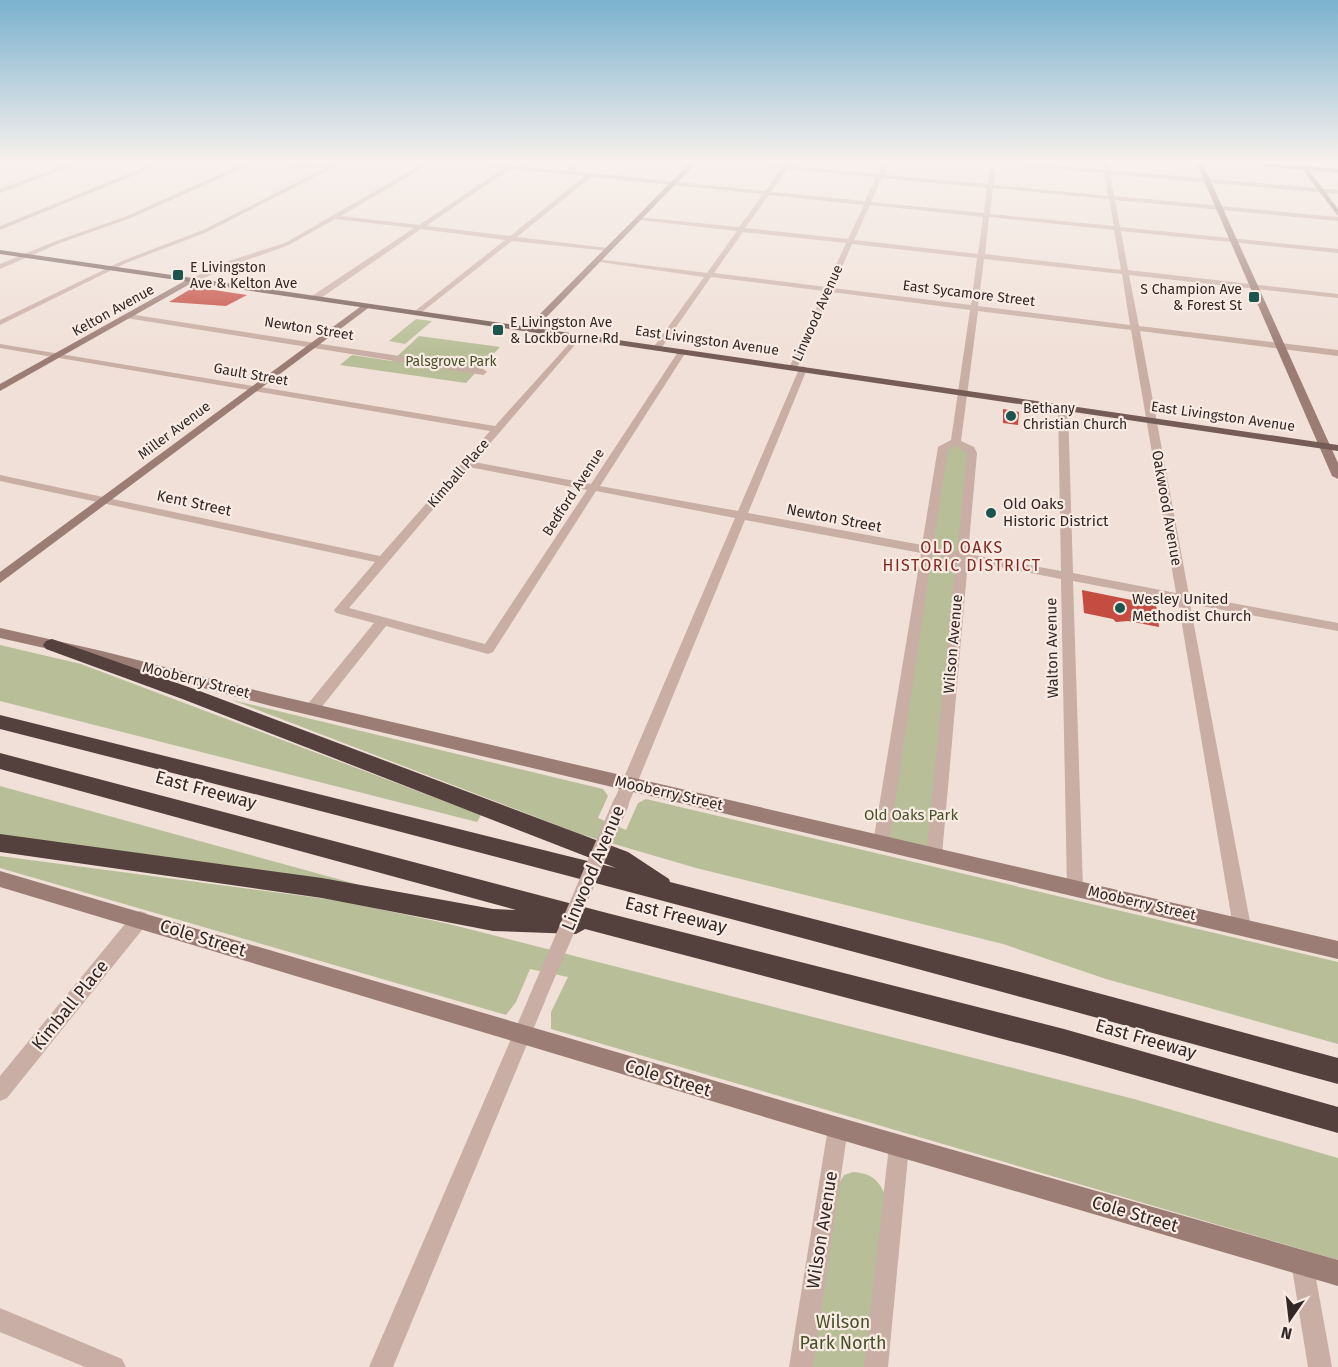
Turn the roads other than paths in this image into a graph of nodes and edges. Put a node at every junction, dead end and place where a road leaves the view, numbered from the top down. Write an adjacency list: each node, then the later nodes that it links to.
1 (111, 224): 24 (street)
2 (219, 224): 28 (street)
3 (323, 224): 31 (street, Kelton Avenue)
4 (393, 224): 15 (street)
5 (426, 224): 15 (street)
6 (529, 224): 18 (street)
7 (633, 224): 21 (street)
8 (693, 224): 17 (street)
9 (745, 224): 17 (street)
10 (858, 224): 20 (street, Linwood Avenue)
11 (987, 224): 25 (street)
12 (1075, 224): 16 (street)
13 (1116, 224): 16 (street, Oakwood Avenue)
14 (1226, 224): 19 (street)
15 (421, 227): 18 (street); 35 (street)
16 (1117, 228): 19 (street); 29 (street, Oakwood Avenue)
17 (741, 229): 20 (street); 30 (street)
18 (511, 238): 21 (street); 38 (street)
19 (1233, 240): 22 (street); 32 (street)
20 (850, 242): 25 (street); 33 (street, Linwood Avenue)
21 (607, 250): 26 (street)
22 (1338, 250)
23 (0, 252): 24 (main road, East Livingston Avenue)
24 (26, 256): 27 (street); 28 (main road, East Livingston Avenue)
25 (982, 256): 29 (street); 37 (street)
26 (596, 261): 30 (street, East Sycamore Street); 42 (street)
27 (0, 267)
28 (111, 268): 31 (main road, East Livingston Avenue); 40 (street)
29 (1125, 272): 32 (street); 41 (street, Oakwood Avenue)
30 (709, 275): 33 (street, East Sycamore Street); 47 (street)
31 (194, 280): 35 (main road, East Livingston Avenue); 39 (street, Kelton Avenue)
32 (1254, 287): 34 (street); 46 (street)
33 (828, 290): 37 (street, East Sycamore Street); 51 (street, Linwood Avenue)
34 (1338, 296)
35 (315, 298): 36 (main road, East Livingston Avenue)
36 (367, 306): 38 (main road, East Livingston Avenue); 44 (street, Miller Avenue)
37 (975, 308): 41 (street, East Sycamore Street); 55 (street)
38 (418, 313): 42 (main road, East Livingston Avenue)
39 (129, 316): 44 (street, Newton Street); 50 (street, Kelton Avenue)
40 (0, 323)
41 (1135, 328): 46 (street, East Sycamore Street); 57 (street, Oakwood Avenue)
42 (529, 330): 43 (main road, East Livingston Avenue)
43 (576, 337): 47 (main road, East Livingston Avenue); 58 (street, Kimball Place)
44 (315, 345): 52 (street, Newton Street); 54 (street, Miller Avenue)
45 (0, 346): 50 (street, Gault Street)
46 (1281, 346): 49 (street, East Sycamore Street); 60 (street)
47 (657, 348): 48 (main road, East Livingston Avenue)
48 (682, 352): 51 (main road, East Livingston Avenue); 65 (street, Bedford Avenue)
49 (1338, 353)
50 (60, 355): 53 (street, Kelton Avenue); 54 (street, Gault Street)
51 (798, 369): 55 (main road, East Livingston Avenue); 67 (street, Linwood Avenue)
52 (483, 372)
53 (0, 388)
54 (256, 388): 58 (street, Gault Street); 66 (street, Miller Avenue)
55 (963, 393): 56 (main road, East Livingston Avenue); 59 (street)
56 (1063, 408): 57 (main road, East Livingston Avenue); 71 (street, Walton Avenue)
57 (1152, 420): 60 (main road, East Livingston Avenue); 73 (street, Oakwood Avenue)
58 (496, 429): 62 (street, Kimball Place)
59 (956, 442): 68 (street); 69 (street, Wilson Avenue)
60 (1326, 446): 61 (main road, East Livingston Avenue); 63 (street)
61 (1338, 448)
62 (466, 464): 65 (street, Newton Street); 70 (street, Kimball Place)
63 (1338, 476)
64 (0, 478): 66 (street, Kent Street)
65 (594, 488): 67 (street, Newton Street); 74 (street, Bedford Avenue)
66 (105, 501): 70 (street, Kent Street); 72 (street, Miller Avenue)
67 (742, 516): 68 (street, Newton Street); 81 (street, Linwood Avenue)
68 (926, 550): 69 (street, Newton Street); 83 (street)
69 (962, 557): 71 (street, Newton Street); 84 (street, Wilson Avenue)
70 (382, 560): 74 (street, Kimball Place)
71 (1067, 577): 73 (street, Newton Street); 86 (street, Walton Avenue)
72 (0, 579)
73 (1184, 599): 75 (street, Newton Street); 90 (street, Oakwood Avenue)
74 (383, 621): 78 (street)
75 (1338, 627)
76 (0, 633): 77 (street, Mooberry Street)
77 (52, 645): 78 (street, Mooberry Street); 87 (highway)
78 (312, 709): 81 (street, Mooberry Street)
79 (0, 722): 87 (highway, East Freeway)
80 (0, 761): 89 (highway, East Freeway)
81 (629, 784): 83 (street, Mooberry Street); 92 (street, Linwood Avenue, bridge)
82 (0, 843): 89 (highway)
83 (881, 843): 84 (street, Mooberry Street)
84 (934, 855): 86 (street, Mooberry Street)
85 (0, 879): 88 (street, Cole Street)
86 (1075, 888): 90 (street, Mooberry Street)
87 (672, 893): 93 (highway, East Freeway)
88 (140, 919): 92 (street, Cole Street); 94 (street, Kimball Place)
89 (608, 924): 95 (highway, East Freeway)
90 (1242, 927): 91 (street, Mooberry Street)
91 (1338, 950)
92 (522, 1034): 96 (street, Cole Street); 102 (street, Linwood Avenue)
93 (1338, 1071)
94 (0, 1091)
95 (1338, 1120)
96 (838, 1128): 97 (street, Cole Street); 103 (street, Wilson Avenue)
97 (899, 1146): 98 (street, Cole Street); 104 (street)
98 (1302, 1262): 99 (street, Cole Street); 105 (street)
99 (1338, 1273)
100 (0, 1320): 101 (street)
101 (114, 1367)
102 (381, 1367)
103 (801, 1367)
104 (876, 1367)
105 (1320, 1367)

